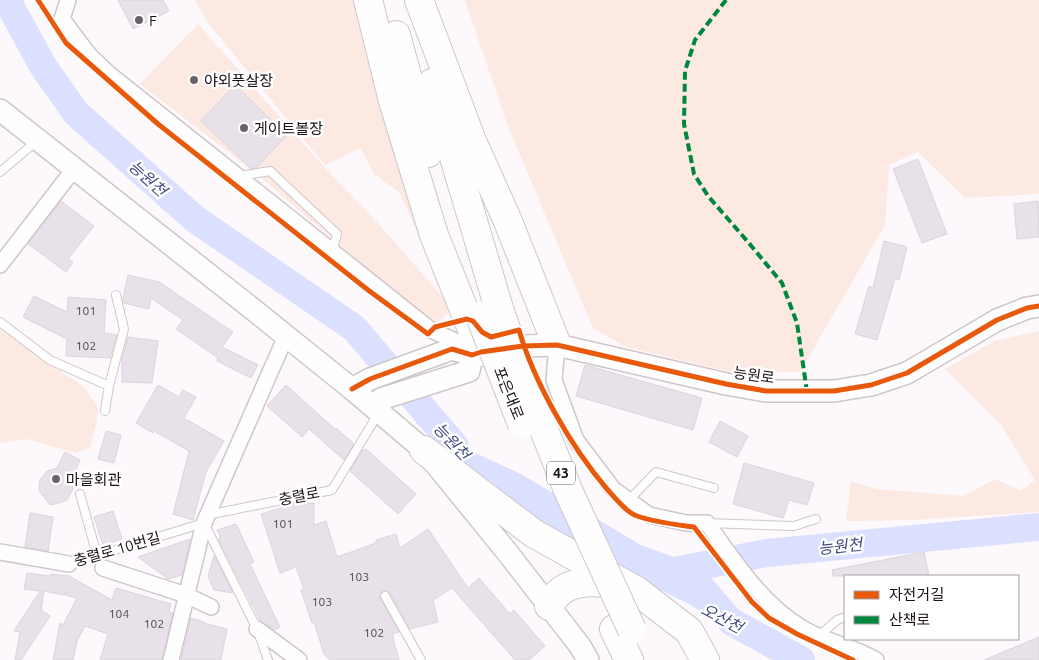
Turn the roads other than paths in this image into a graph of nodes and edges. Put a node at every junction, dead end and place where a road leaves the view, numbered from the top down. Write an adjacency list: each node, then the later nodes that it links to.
1 (68, 0): 10 (street)
2 (368, 0): 19 (highway)
3 (386, 0): 15 (highway, 43)
4 (408, 0): 15 (highway, 43)
5 (419, 0): 18 (highway)
6 (0, 110): 7 (main road)
7 (38, 140): 8 (main road); 9 (lane)
8 (74, 169): 12 (street); 17 (main road)
9 (0, 172)
10 (237, 176): 11 (street); 11 (lane)
11 (332, 252): 19 (street)
12 (0, 265)
13 (116, 295): 21 (lane)
14 (1039, 306): 18 (main road, 능원로)
15 (490, 314): 41 (highway, 43, bridge)
16 (0, 322): 21 (lane)
17 (286, 336): 20 (main road); 29 (street)
18 (557, 345): 19 (main road, 능원로); 27 (street)
19 (468, 357): 20 (main road); 22 (main road)
20 (361, 384): 22 (main road)
21 (109, 386): 23 (lane)
22 (380, 406): 24 (main road); 29 (lane, 충렬로)
23 (105, 411)
24 (424, 450): 34 (highway); 37 (main road)
25 (714, 488): 27 (lane)
26 (80, 494): 32 (lane)
27 (629, 500): 30 (street)
28 (816, 518): 30 (lane)
29 (205, 519): 32 (lane, 충렬로 10번길); 35 (street); 40 (lane)
30 (707, 523): 42 (street)
31 (0, 552): 33 (street, 충렬로 10번길)
32 (100, 562): 33 (lane, 충렬로 10번길); 35 (street)
33 (69, 564)
34 (628, 586): 37 (highway); 50 (highway)
35 (186, 595): 38 (street); 44 (street)
36 (385, 596): 47 (lane)
37 (549, 606): 43 (main road)
38 (211, 607)
39 (844, 617): 42 (lane)
40 (257, 629): 45 (lane); 46 (street)
41 (623, 630): 48 (highway, 43); 49 (highway, 43)
42 (819, 636): 51 (street)
43 (580, 655)
44 (171, 660)
45 (268, 660)
46 (299, 660)
47 (421, 660)
48 (629, 660)
49 (647, 660)
50 (705, 660)
51 (876, 660)

